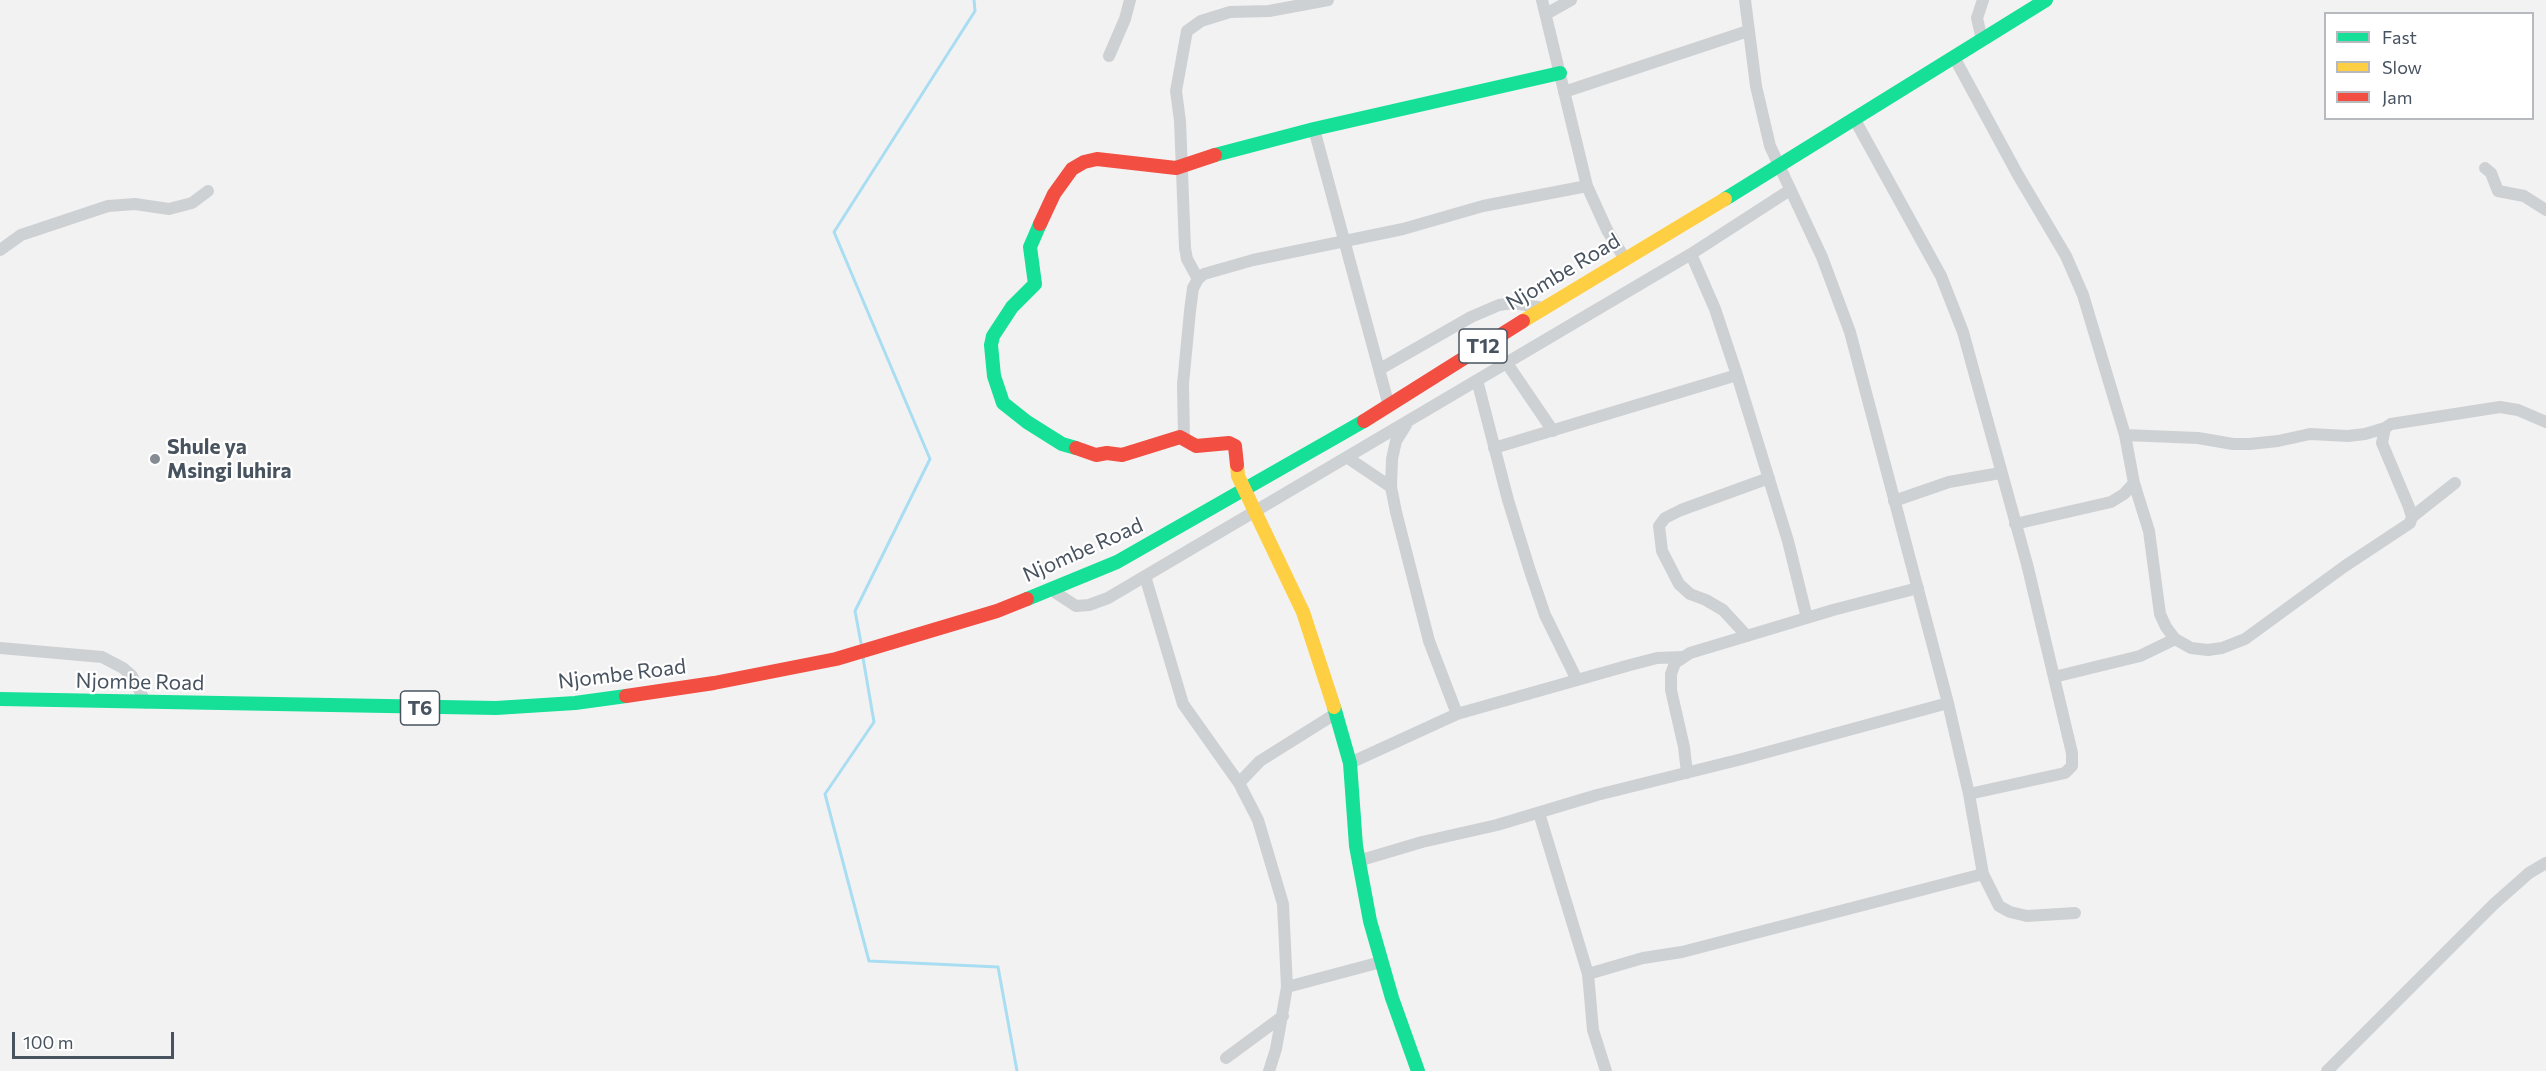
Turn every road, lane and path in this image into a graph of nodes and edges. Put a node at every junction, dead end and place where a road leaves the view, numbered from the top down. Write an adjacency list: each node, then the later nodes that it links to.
1 (1130, 0): 11 (street)
2 (1328, 0): 17 (street)
3 (1542, 0): 8 (street)
4 (1571, 0): 8 (street)
5 (1744, 0): 9 (street)
6 (1983, 0): 10 (street)
7 (2046, 0): 10 (main road, Njombe Road / T12)
8 (1546, 14): 13 (street)
9 (1748, 31): 14 (street); 18 (street)
10 (1982, 40): 12 (main road, Njombe Road / T12)
11 (1109, 56)
12 (1954, 57): 15 (main road, Njombe Road / T12); 39 (street)
13 (1560, 73): 14 (street); 16 (main road)
14 (1564, 92): 20 (street)
15 (1855, 120): 18 (main road, Njombe Road / T12); 43 (street)
16 (1314, 129): 17 (main road); 24 (street)
17 (1182, 166): 28 (street); 40 (main road)
18 (1778, 168): 22 (street); 27 (main road, Njombe Road / T12)
19 (2485, 168): 23 (street)
20 (1587, 186): 24 (street); 27 (street)
21 (208, 190): 25 (street)
22 (1790, 190): 26 (street); 49 (street)
23 (2546, 210)
24 (1345, 242): 28 (street); 31 (street)
25 (0, 250)
26 (1691, 254): 30 (street); 32 (street)
27 (1625, 259): 29 (main road, Njombe Road / T12)
28 (1197, 279): 40 (street)
29 (1544, 308): 31 (street); 34 (main road, Njombe Road / T12)
30 (1506, 362): 33 (street); 38 (street)
31 (1380, 369): 34 (street)
32 (1737, 375): 38 (street); 44 (street)
33 (1477, 380): 36 (street); 41 (street)
34 (1389, 406): 48 (main road, Njombe Road / T12)
35 (2546, 422): 37 (street)
36 (1407, 423): 42 (street); 47 (street)
37 (2385, 428): 39 (street); 51 (street)
38 (1553, 431): 41 (street)
39 (2125, 435): 45 (street)
40 (1184, 439): 48 (main road)
41 (1494, 448): 63 (street)
42 (1348, 458): 47 (street); 50 (street)
43 (2000, 473): 49 (street); 52 (street)
44 (1769, 478): 56 (street); 57 (street)
45 (2134, 483): 52 (street); 58 (street)
46 (2455, 483): 51 (street)
47 (1391, 487): 68 (street)
48 (1246, 489): 50 (main road); 55 (main road, Njombe Road / T12)
49 (1894, 501): 54 (street)
50 (1255, 510): 53 (street); 67 (main road)
51 (2412, 517): 58 (street)
52 (2015, 524): 62 (street)
53 (1145, 576): 55 (street); 71 (street)
54 (1918, 588): 56 (street); 65 (street)
55 (1050, 590): 59 (main road, Njombe Road / T12)
56 (1807, 618): 57 (street)
57 (1747, 636): 61 (street)
58 (2175, 639): 62 (street)
59 (896, 642): 66 (main road, Njombe Road / T6)
60 (0, 648): 66 (street)
61 (1682, 657): 63 (street); 70 (street)
62 (2054, 677): 72 (street)
63 (1577, 680): 68 (street)
64 (0, 699): 66 (main road, Njombe Road / T6)
65 (1948, 703): 70 (street); 72 (street)
66 (146, 704)
67 (1335, 714): 69 (main road); 71 (street)
68 (1456, 714): 69 (street)
69 (1350, 763): 74 (main road)
70 (1687, 772): 73 (street)
71 (1239, 783): 80 (street)
72 (1969, 794): 76 (street)
73 (1539, 813): 74 (street); 79 (street)
74 (1358, 861): 78 (main road)
75 (2546, 863): 86 (street)
76 (1983, 874): 77 (street); 79 (street)
77 (2074, 913)
78 (1381, 962): 80 (street); 84 (main road)
79 (1588, 974): 85 (street)
80 (1287, 987): 81 (street)
81 (1283, 1016): 82 (street); 83 (street)
82 (1226, 1058)
83 (1269, 1071)
84 (1418, 1071)
85 (1606, 1071)
86 (2327, 1071)

